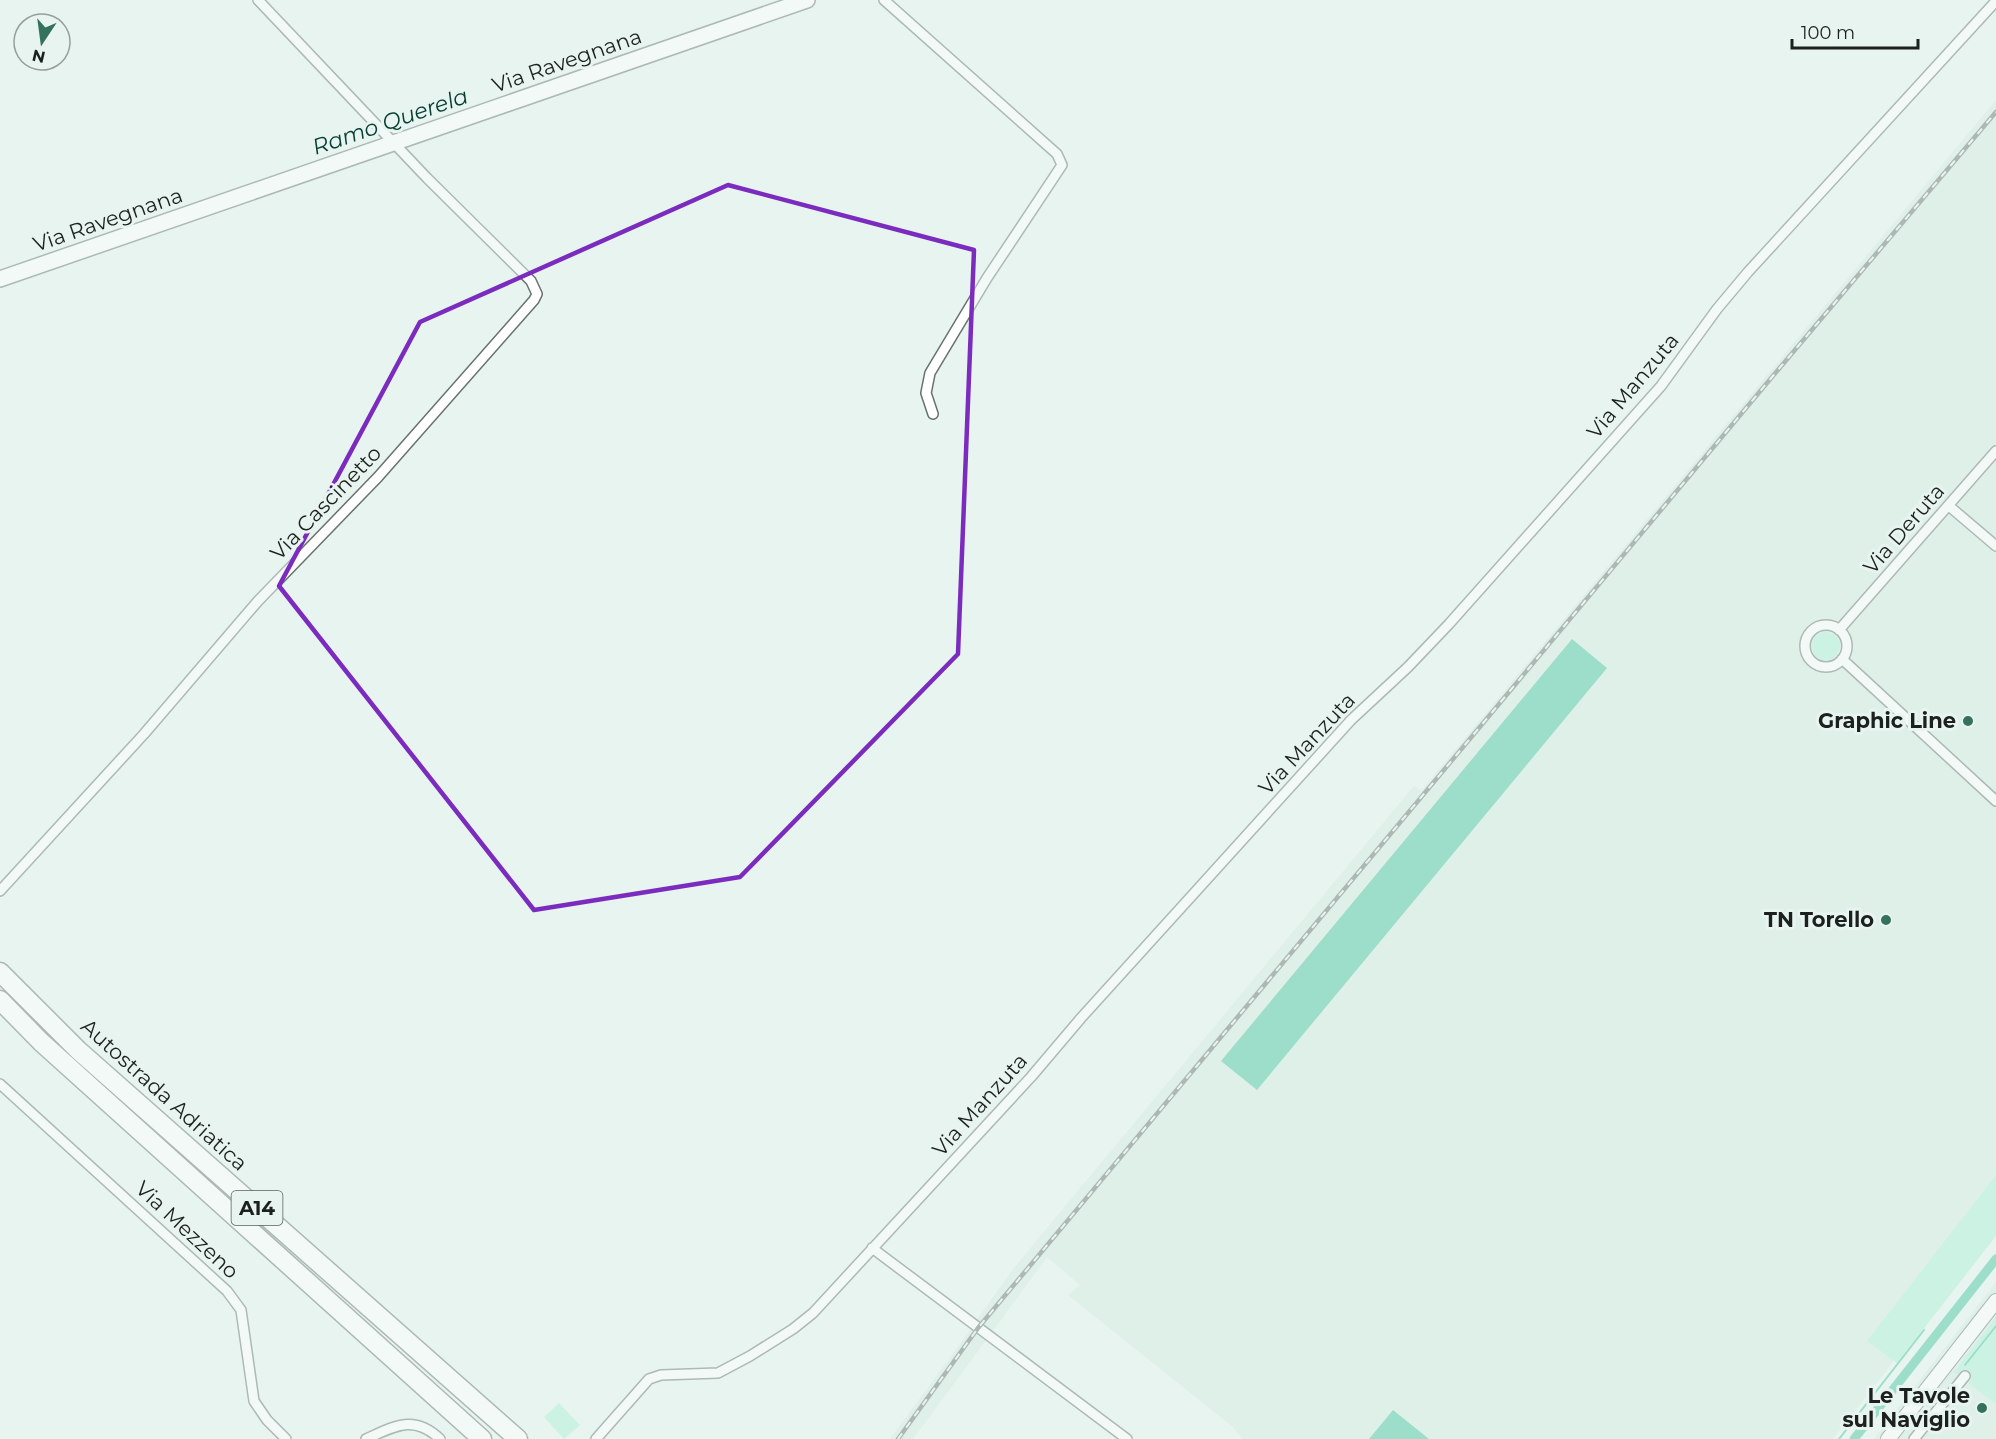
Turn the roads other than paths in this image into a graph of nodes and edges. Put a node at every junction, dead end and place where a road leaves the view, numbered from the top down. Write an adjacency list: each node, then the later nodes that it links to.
1 (258, 0): 5 (street)
2 (807, 0): 5 (main road, Via Ravegnana)
3 (884, 0): 7 (street)
4 (1996, 1): 18 (street, Via Manzuta)
5 (395, 143): 6 (main road, Via Ravegnana); 14 (street, Via Cascinetto)
6 (0, 279)
7 (933, 414)
8 (1996, 451): 9 (street, Via Deruta)
9 (1949, 506): 10 (street); 11 (street, Via Deruta)
10 (1996, 546)
11 (1839, 630): 12 (street); 12 (street)
12 (1842, 659): 13 (street)
13 (1996, 801)
14 (0, 891)
15 (0, 972): 25 (highway, Autostrada Adriatica / A14)
16 (0, 1000): 24 (highway, Autostrada Adriatica / A14)
17 (0, 1084): 21 (street, Via Mezzeno)
18 (872, 1248): 26 (street, Via Manzuta); 27 (street)
19 (1996, 1301): 28 (main road)
20 (1965, 1376): 29 (street)
21 (286, 1439)
22 (366, 1439): 23 (street)
23 (440, 1439)
24 (482, 1439)
25 (518, 1439)
26 (596, 1439)
27 (1127, 1439)
28 (1888, 1439)
29 (1915, 1439)

